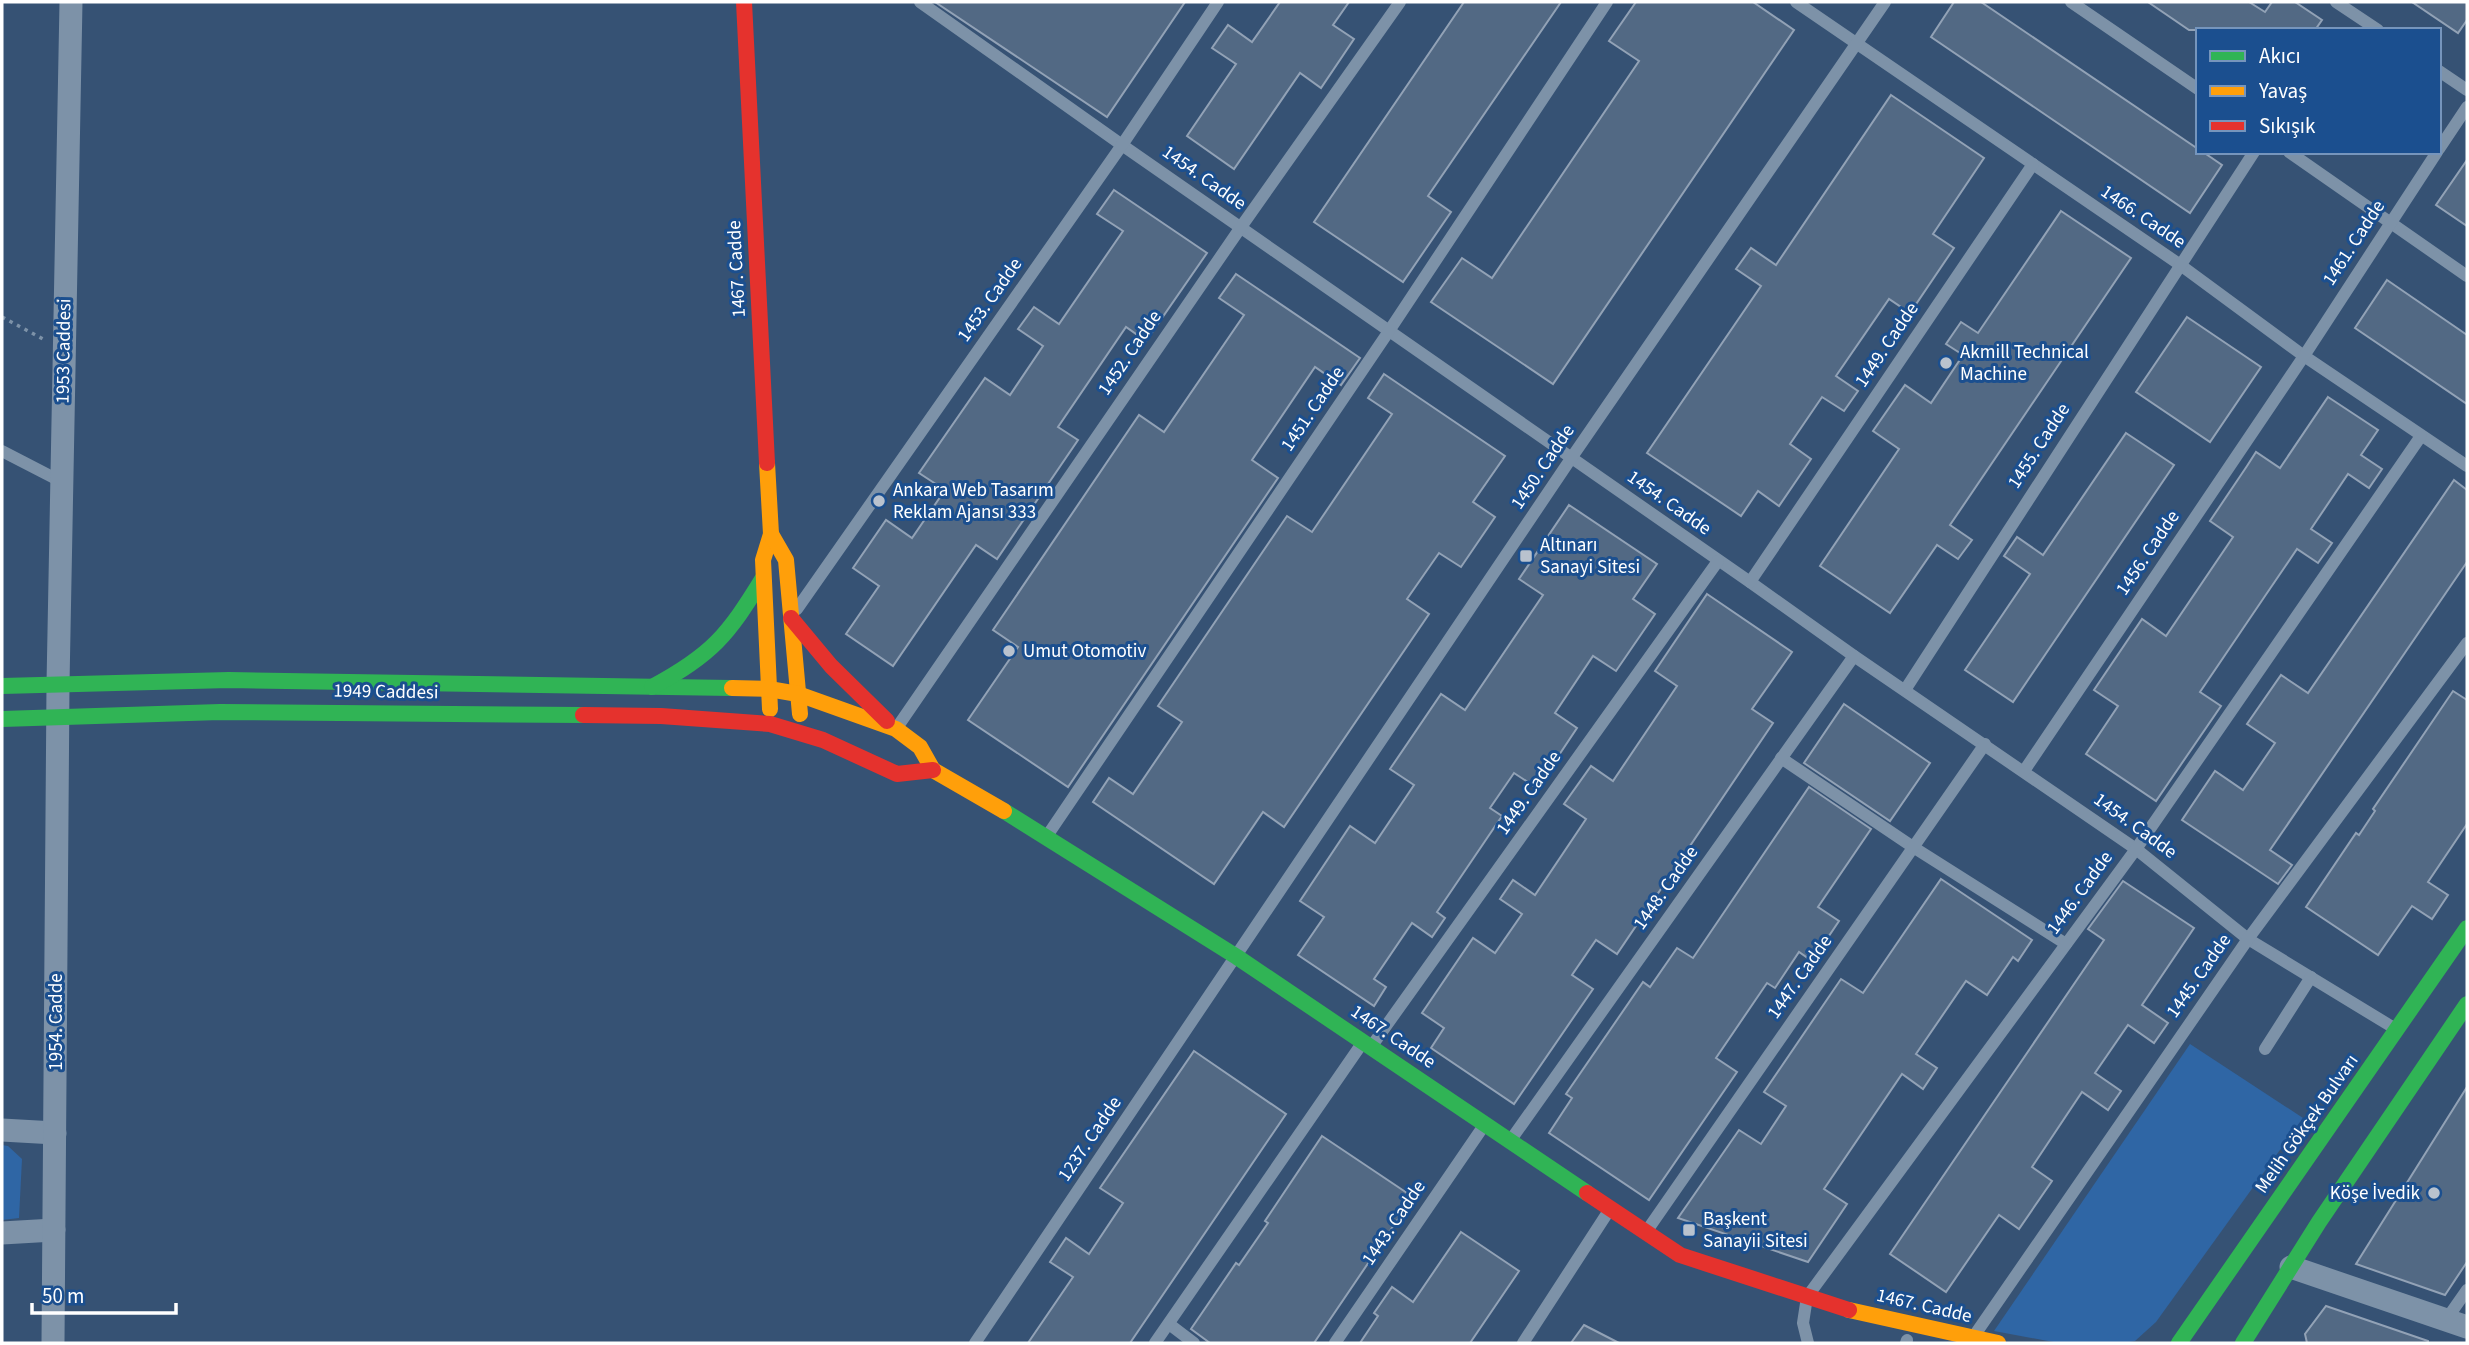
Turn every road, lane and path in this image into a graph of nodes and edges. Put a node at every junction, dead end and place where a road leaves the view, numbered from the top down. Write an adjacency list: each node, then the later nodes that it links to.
1 (71, 2): 29 (street, 1953 Caddesi)
2 (920, 2): 17 (lane, 1454. Cadde)
3 (1218, 2): 17 (lane, 1453. Cadde)
4 (1400, 2): 24 (lane, 1452. Cadde)
5 (1607, 2): 28 (lane, 1451. Cadde)
6 (1796, 2): 12 (lane, 1466. Cadde)
7 (1885, 2): 12 (lane, 1450. Cadde)
8 (2071, 2): 14 (lane)
9 (2336, 2): 11 (lane)
10 (747, 3): 36 (street, 1467. Cadde)
11 (2375, 28)
12 (1856, 45): 22 (lane, 1466. Cadde); 33 (lane, 1450. Cadde)
13 (2441, 72): 15 (lane)
14 (2196, 88)
15 (2467, 90)
16 (2467, 107): 18 (lane, 1461. Cadde)
17 (1122, 145): 24 (lane, 1454. Cadde); 40 (lane, 1453. Cadde)
18 (2441, 146)
19 (2252, 154): 25 (lane, 1455. Cadde)
20 (2292, 154): 23 (lane)
21 (2435, 154): 23 (lane, 1461. Cadde)
22 (2033, 164): 25 (lane, 1466. Cadde); 39 (lane, 1449. Cadde)
23 (2390, 221): 26 (lane); 30 (lane, 1461. Cadde)
24 (1241, 227): 28 (lane, 1454. Cadde); 51 (lane, 1452. Cadde)
25 (2179, 264): 30 (lane, 1466. Cadde); 46 (lane, 1455. Cadde)
26 (2467, 276)
27 (2, 317): 29 (path)
28 (1389, 331): 33 (lane, 1454. Cadde); 57 (lane, 1451. Cadde)
29 (64, 351): 35 (street, 1953 Caddesi)
30 (2304, 356): 31 (lane, 1466. Cadde); 56 (lane, 1456. Cadde)
31 (2421, 436): 34 (lane, 1466. Cadde); 59 (lane, 1446. Cadde)
32 (2, 451): 35 (lane)
33 (1572, 457): 37 (lane, 1454. Cadde); 63 (lane, 1450. Cadde)
34 (2467, 466)
35 (62, 482): 48 (street, 1953 Caddesi)
36 (771, 534): 38 (street, 1467. Cadde); 40 (street, 1467. Cadde)
37 (1717, 561): 39 (lane, 1454. Cadde); 67 (lane, 1449. Cadde)
38 (764, 578): 44 (street); 45 (street, 1467. Cadde)
39 (1750, 582): 42 (lane, 1454. Cadde)
40 (791, 618): 47 (street, 1467. Cadde); 51 (street)
41 (2467, 643): 61 (lane, 1445. Cadde)
42 (1854, 656): 46 (lane, 1454. Cadde); 54 (lane, 1448. Cadde)
43 (2, 687): 48 (street, 1949 Caddesi)
44 (650, 688): 45 (street, 1949 Caddesi); 48 (street, 1949 Caddesi)
45 (769, 689): 47 (street, 1467. Cadde); 50 (street, 1467. Cadde)
46 (1905, 690): 53 (lane, 1454. Cadde)
47 (798, 694): 51 (street, 1467. Cadde); 52 (street, 1467. Cadde)
48 (58, 701): 49 (street, 1949 Caddesi); 50 (street, 1949 Caddesi); 71 (street, 1954. Cadde)
49 (2, 719)
50 (770, 724): 52 (street)
51 (896, 729): 55 (street, 1467. Cadde)
52 (801, 733): 55 (street)
53 (1985, 744): 56 (lane, 1454. Cadde); 58 (lane, 1447. Cadde)
54 (1781, 758): 58 (lane); 72 (lane, 1448. Cadde)
55 (933, 770): 57 (street, 1467. Cadde)
56 (2024, 771): 59 (lane, 1454. Cadde)
57 (1047, 836): 63 (street, 1467. Cadde)
58 (1913, 847): 62 (lane); 76 (lane, 1447. Cadde)
59 (2136, 849): 61 (lane, 1454. Cadde); 62 (lane, 1446. Cadde)
60 (2467, 928): 66 (street, Melih Gökçek Bulvarı)
61 (2248, 939): 64 (lane, 1454. Cadde); 83 (lane, 1445. Cadde)
62 (2067, 944): 79 (lane, 1446. Cadde)
63 (1237, 957): 67 (street, 1467. Cadde); 84 (lane, 1237. Cadde)
64 (2311, 977): 66 (lane, 1454. Cadde); 68 (lane)
65 (2467, 1004): 77 (street)
66 (2398, 1030): 93 (street, Melih Gökçek Bulvarı)
67 (1367, 1045): 69 (street, 1467. Cadde); 81 (lane, 1449. Cadde)
68 (2265, 1049)
69 (1485, 1124): 72 (street, 1467. Cadde); 89 (lane, 1443. Cadde)
70 (2, 1130): 71 (street)
71 (55, 1133): 74 (street, 1954. Cadde)
72 (1510, 1141): 73 (street, 1467. Cadde)
73 (1610, 1209): 76 (street, 1467. Cadde); 90 (lane)
74 (54, 1230): 75 (street); 86 (street, 1954. Cadde)
75 (2, 1233)
76 (1646, 1233): 79 (street, 1467. Cadde)
77 (2291, 1267): 82 (street); 94 (street)
78 (2467, 1290): 82 (lane)
79 (1807, 1297): 80 (street, 1467. Cadde); 91 (lane)
80 (1842, 1308): 83 (street, 1467. Cadde); 85 (street, 1467. Cadde)
81 (1169, 1324): 87 (lane, 1449. Cadde); 88 (lane)
82 (2457, 1324)
83 (1972, 1338): 92 (street, 1467. Cadde)
84 (978, 1342)
85 (1909, 1342)
86 (53, 1343)
87 (1156, 1343)
88 (1195, 1343)
89 (1335, 1343)
90 (1523, 1343)
91 (1808, 1343)
92 (1998, 1343)
93 (2179, 1343)
94 (2244, 1343)

